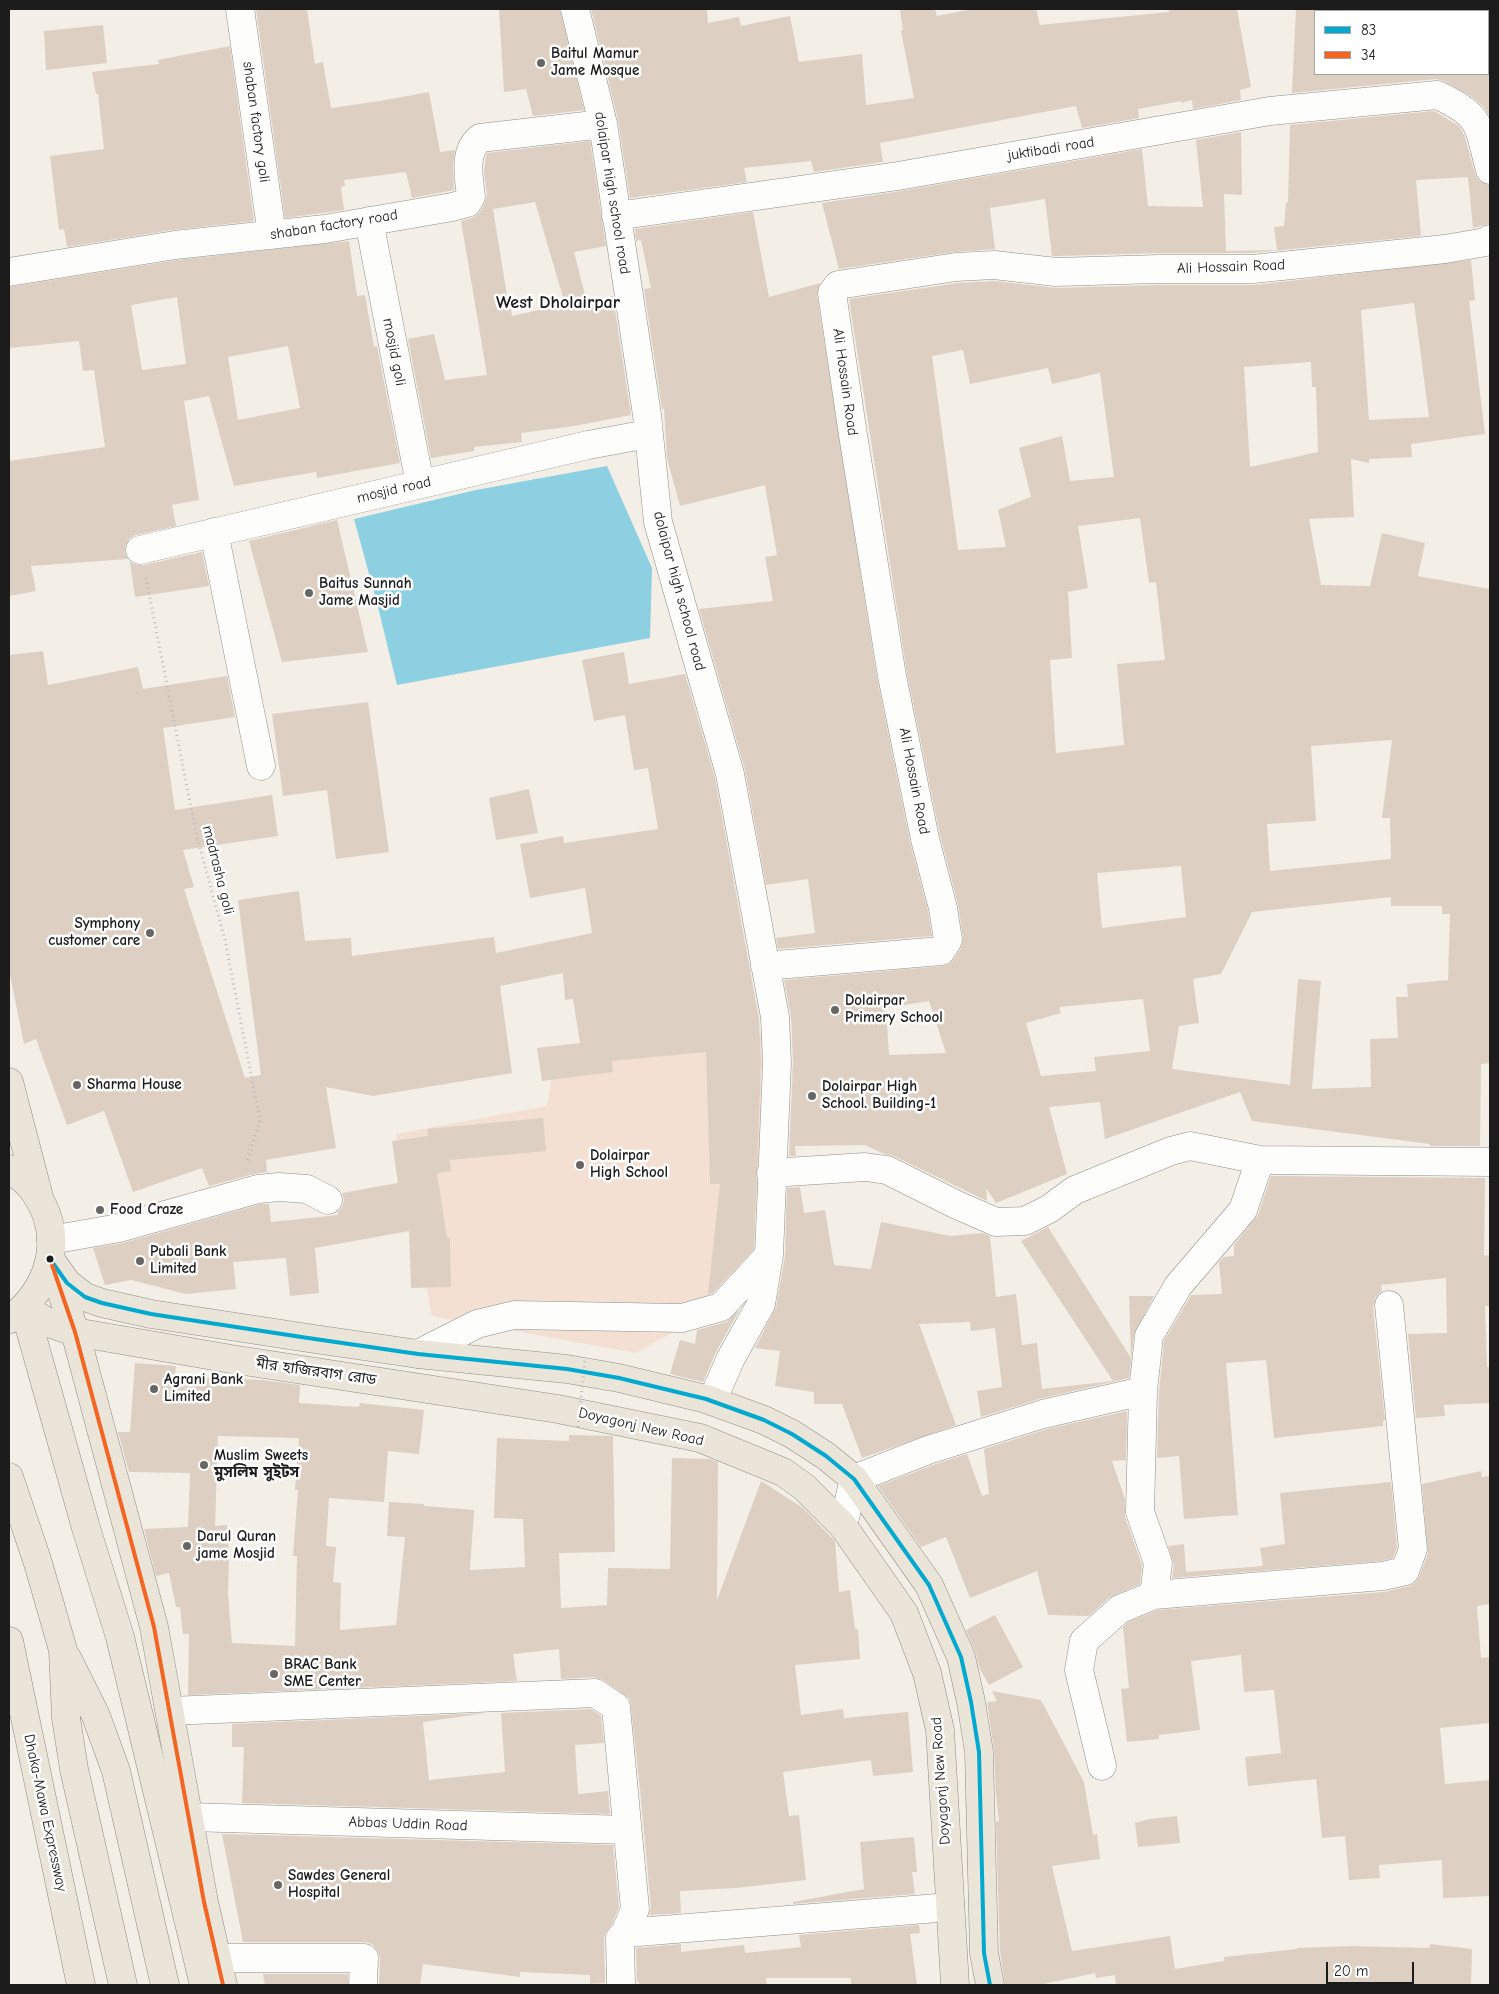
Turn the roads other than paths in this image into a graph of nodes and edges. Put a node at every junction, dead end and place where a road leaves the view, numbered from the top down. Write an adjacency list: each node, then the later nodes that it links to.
1 (240, 9): 7 (street, shaban factory goli)
2 (575, 9): 3 (street, dolaipar high school road)
3 (603, 124): 5 (street, dolaipar high school road); 6 (street, shaban factory road)
4 (1490, 170): 5 (street, juktibadi road)
5 (616, 216): 10 (street, dolaipar high school road)
6 (369, 221): 7 (street, shaban factory road); 11 (street, mosjid goli)
7 (272, 235): 9 (street, shaban factory road)
8 (1490, 239): 15 (street, Ali Hossain Road)
9 (9, 272)
10 (648, 434): 11 (street, mosjid road); 15 (street, dolaipar high school road)
11 (420, 484): 12 (street, mosjid road)
12 (214, 532): 13 (street, mosjid road); 14 (street)
13 (140, 550)
14 (261, 766)
15 (766, 966): 20 (street, dolaipar high school road)
16 (9, 1082): 22 (main road)
17 (1260, 1160): 18 (street); 20 (street); 30 (street)
18 (1490, 1162)
19 (9, 1169): 22 (main road)
20 (771, 1173): 24 (street, dolaipar high school road)
21 (328, 1200): 23 (street)
22 (42, 1206): 23 (main road)
23 (50, 1249): 26 (main road); 27 (main road); 28 (main road)
24 (768, 1255): 28 (street); 31 (street, dolaipar high school road)
25 (1389, 1305): 36 (street)
26 (17, 1314): 27 (main road, মীর হাজিরবাগ রোড); 50 (main road)
27 (75, 1332): 29 (main road, মীর হাজিরবাগ রোড); 40 (main road)
28 (418, 1354): 29 (main road); 31 (main road)
29 (413, 1386): 32 (main road, মীর হাজিরবাগ রোড)
30 (1143, 1391): 34 (street); 36 (street)
31 (712, 1401): 34 (main road)
32 (568, 1418): 35 (main road, Doyagonj New Road)
33 (9, 1477): 38 (main road)
34 (854, 1479): 35 (street); 55 (main road)
35 (843, 1526): 44 (main road, Doyagonj New Road)
36 (1154, 1595): 41 (street)
37 (9, 1641): 39 (main road, Dhaka-Mawa Expressway)
38 (64, 1650): 48 (main road); 49 (main road)
39 (13, 1679): 47 (main road, Dhaka-Mawa Expressway)
40 (170, 1711): 42 (main road); 43 (street)
41 (1102, 1766)
42 (189, 1817): 43 (street, Abbas Uddin Road); 46 (main road)
43 (627, 1830): 45 (street)
44 (950, 1907): 45 (street); 54 (main road, Doyagonj New Road)
45 (625, 1934): 53 (street)
46 (217, 1958): 51 (main road); 52 (street)
47 (81, 1985)
48 (123, 1985)
49 (165, 1985)
50 (204, 1985)
51 (223, 1985)
52 (363, 1985)
53 (621, 1985)
54 (955, 1985)
55 (990, 1985)

